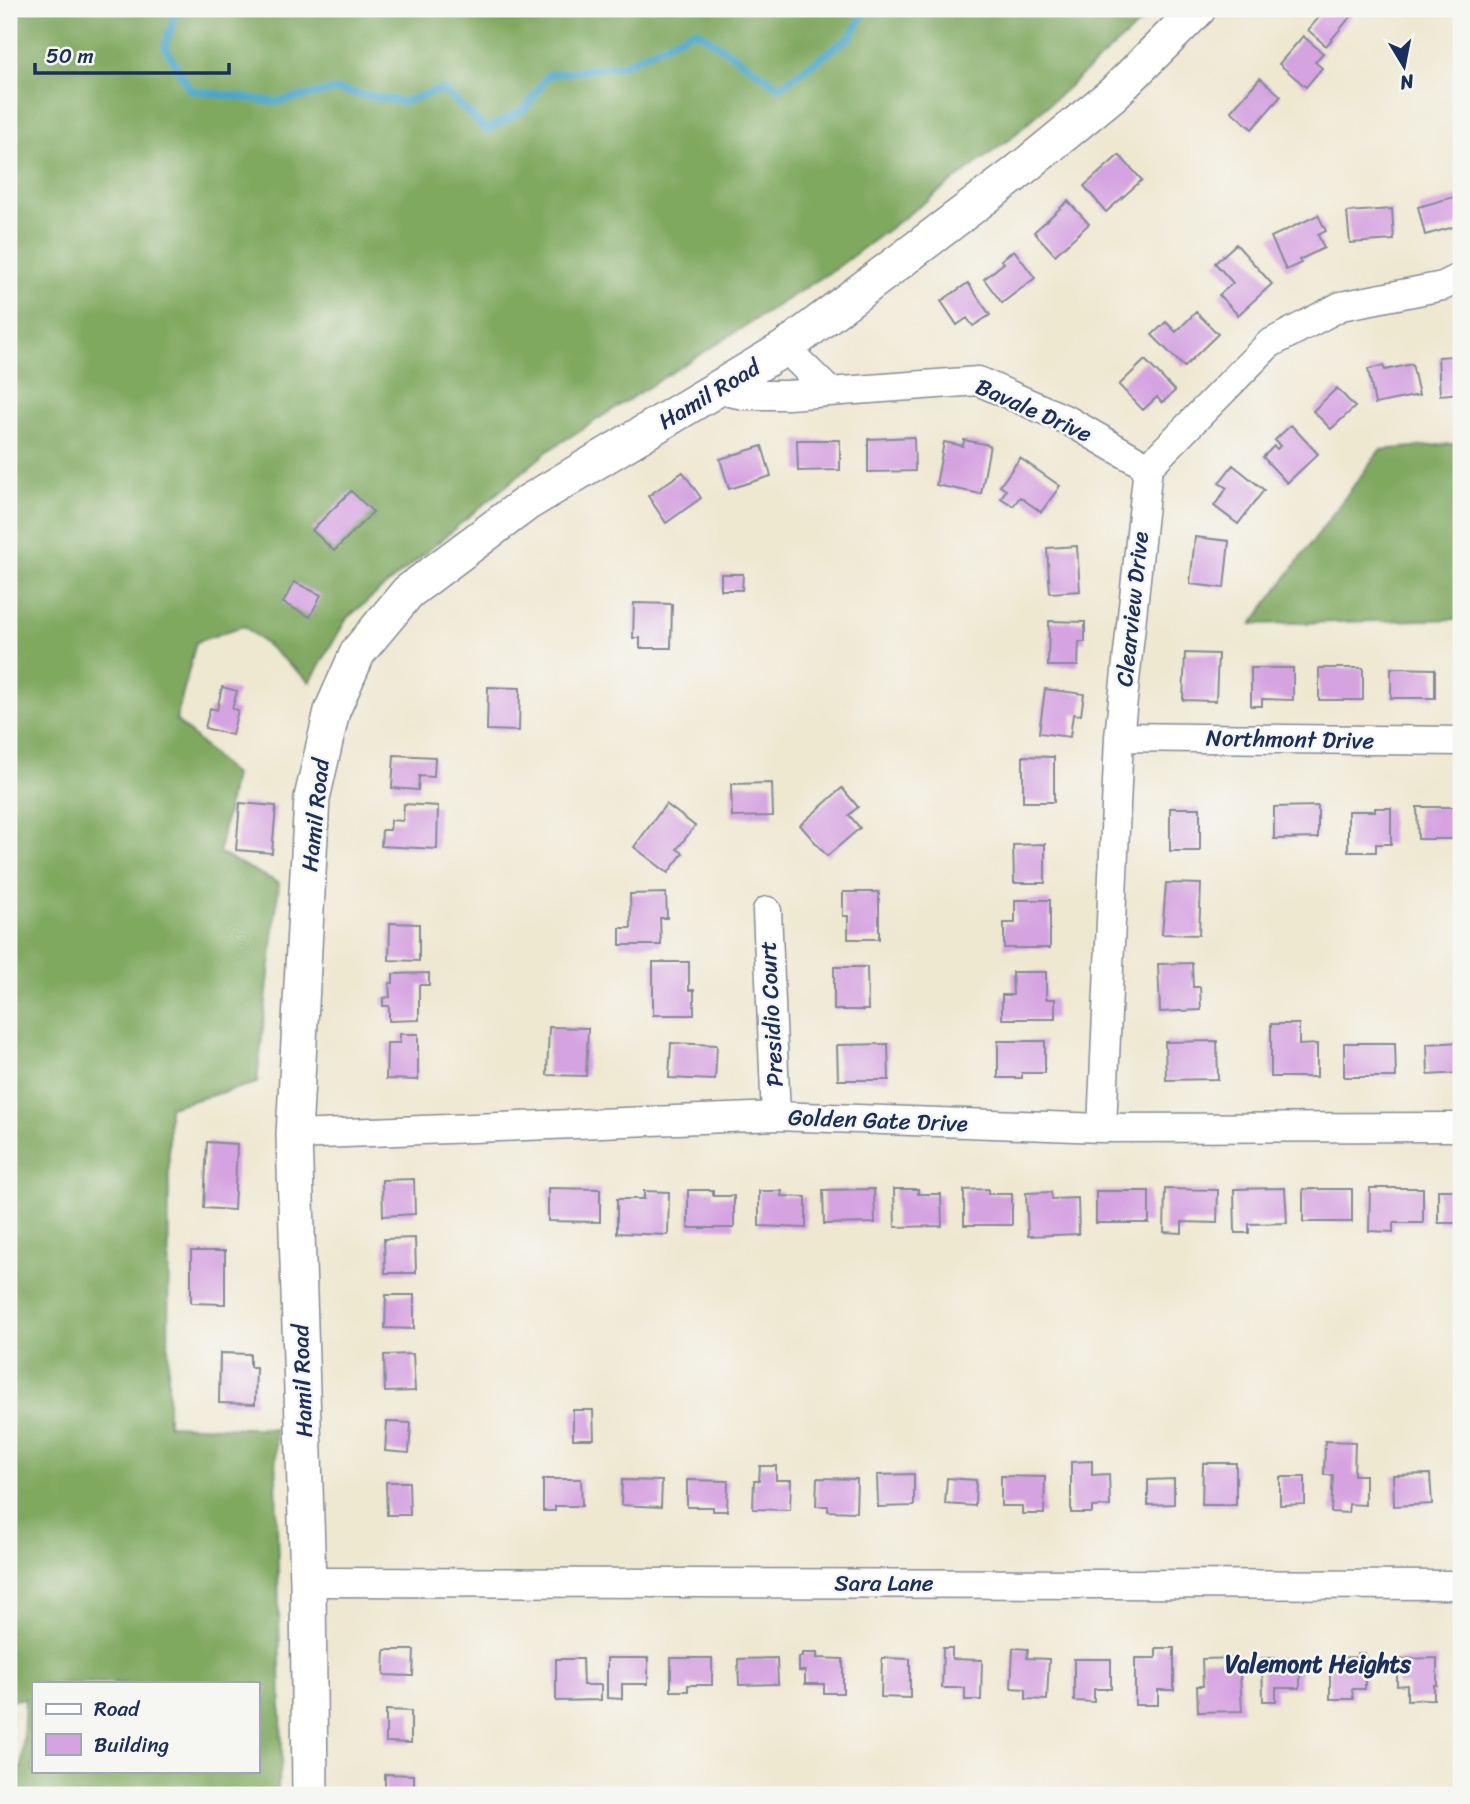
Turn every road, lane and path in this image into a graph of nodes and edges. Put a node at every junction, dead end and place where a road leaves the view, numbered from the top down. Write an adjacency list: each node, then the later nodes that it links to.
1 (1198, 9): 3 (street, Hamil Road)
2 (1461, 277): 6 (street)
3 (785, 348): 4 (street, Hamil Road); 5 (street)
4 (719, 390): 5 (street, Bavale Drive); 13 (street, Hamil Road)
5 (829, 391): 6 (street, Bavale Drive)
6 (1148, 467): 7 (street, Clearview Drive)
7 (1119, 737): 8 (street, Northmont Drive); 12 (street, Clearview Drive)
8 (1461, 741)
9 (766, 911): 10 (street, Presidio Court)
10 (776, 1116): 12 (street, Golden Gate Drive); 13 (street, Golden Gate Drive)
11 (1461, 1127): 12 (street, Golden Gate Drive)
12 (1102, 1128)
13 (294, 1135): 14 (street, Hamil Road)
14 (308, 1582): 15 (street, Sara Lane); 16 (street, Hamil Road)
15 (1461, 1585)
16 (310, 1795)

